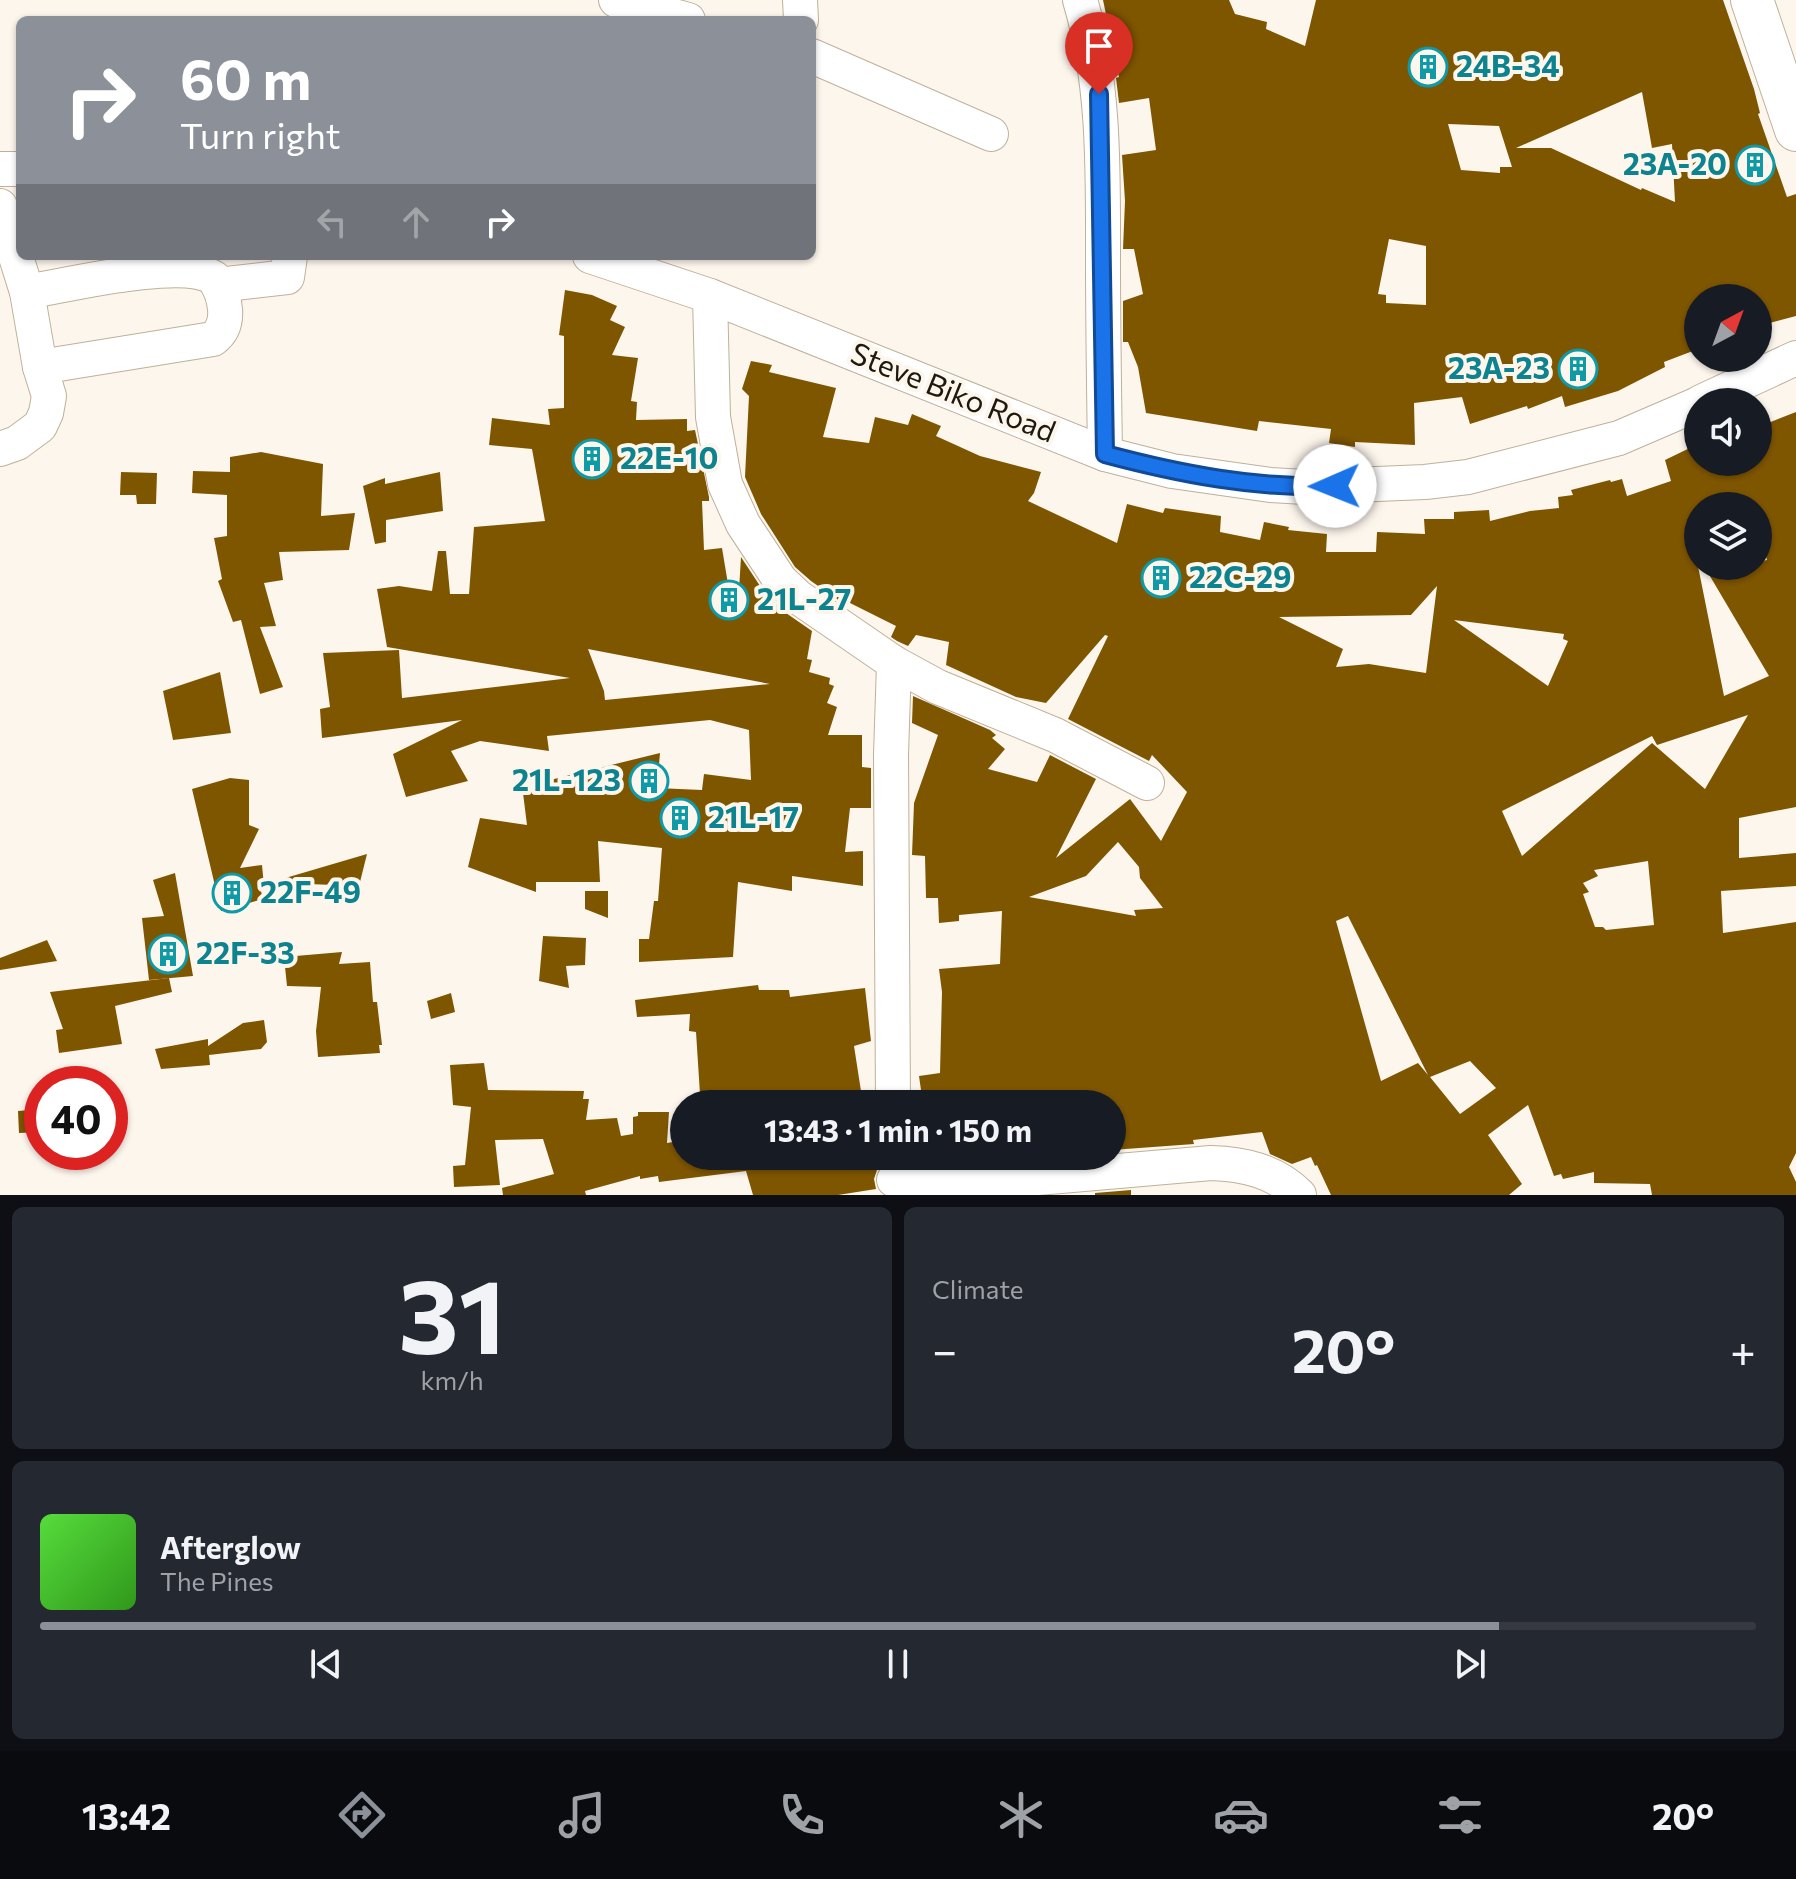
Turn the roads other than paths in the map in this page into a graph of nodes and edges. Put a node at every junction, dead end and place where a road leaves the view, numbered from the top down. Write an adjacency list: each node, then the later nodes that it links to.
1 (616, 0): 4 (street)
2 (1080, 0): 21 (street)
3 (1752, 0): 6 (main road)
4 (674, 16)
5 (816, 58): 7 (street)
6 (1796, 130)
7 (991, 134)
8 (0, 206): 9 (street)
9 (16, 257)
10 (17, 260): 14 (street)
11 (289, 260): 13 (street)
12 (602, 260): 15 (street, Steve Biko Road)
13 (218, 285): 14 (street); 17 (street)
14 (27, 292): 17 (street)
15 (710, 296): 21 (street, Steve Biko Road); 22 (street)
16 (1796, 358): 18 (street, Steve Biko Road)
17 (40, 367): 20 (street)
18 (1732, 388)
19 (1684, 410): 21 (street, Steve Biko Road)
20 (0, 449)
21 (1105, 454)
22 (894, 663): 23 (street); 24 (street)
23 (1147, 783)
24 (893, 1090)
25 (894, 1177): 26 (street)
26 (1299, 1195)

